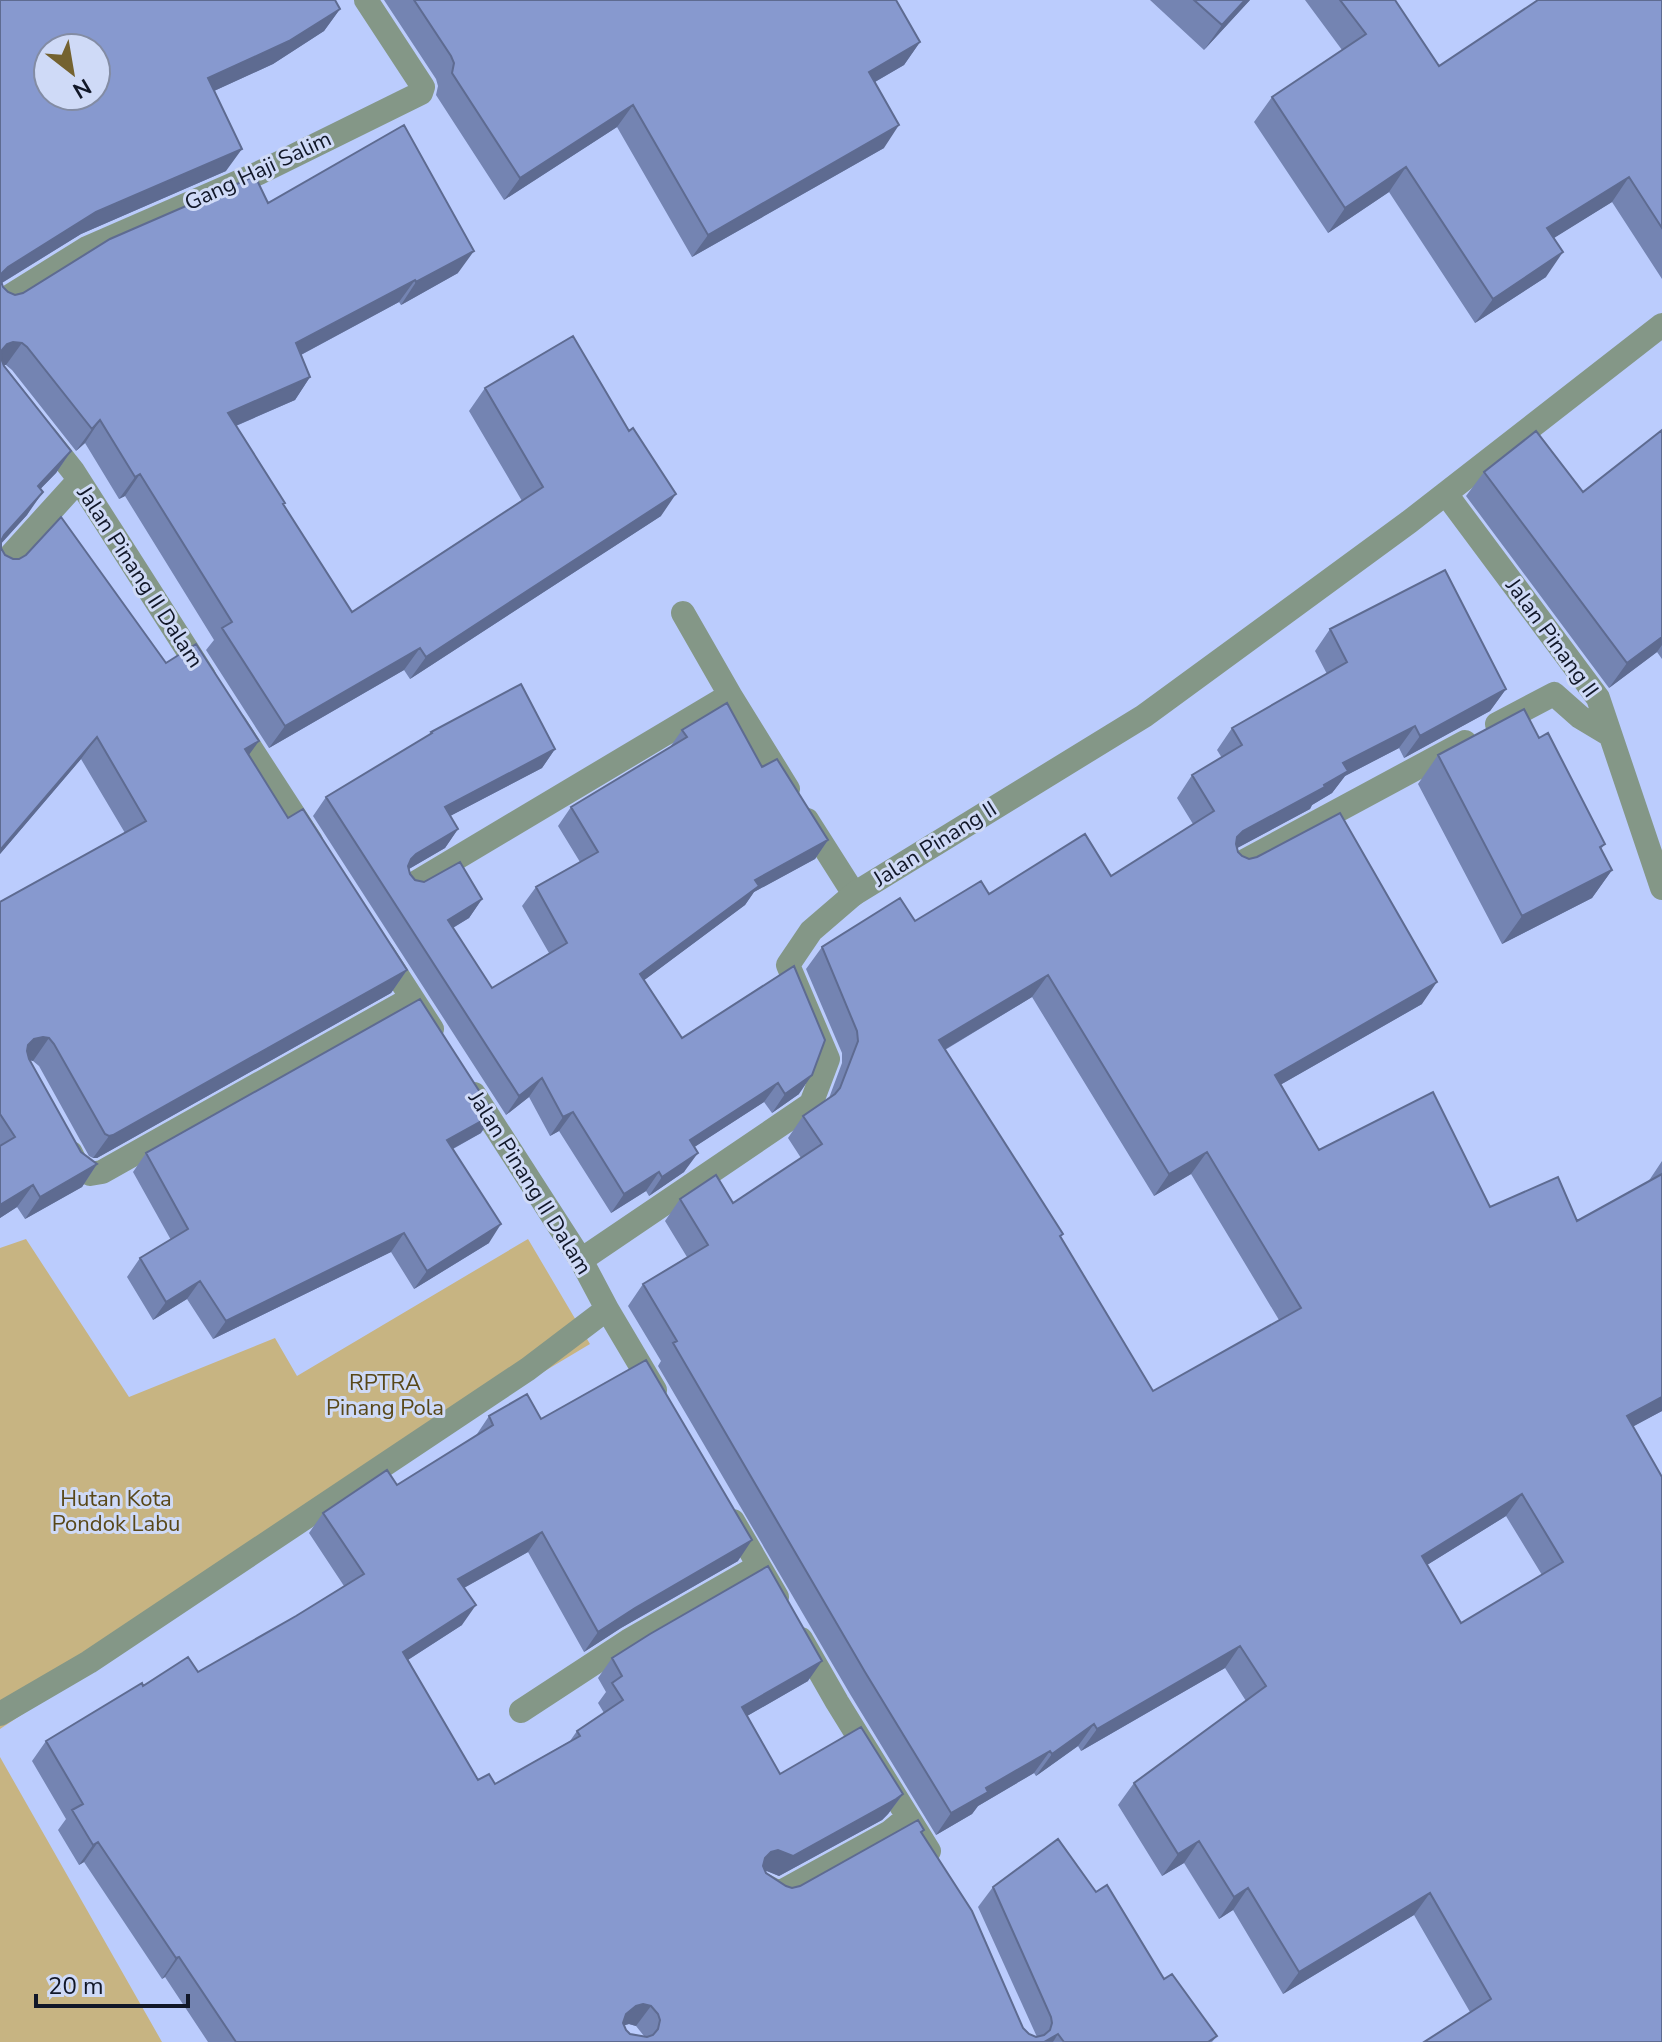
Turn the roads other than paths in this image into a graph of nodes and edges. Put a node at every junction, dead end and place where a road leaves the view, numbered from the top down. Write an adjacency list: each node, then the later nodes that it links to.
1 (366, 0): 2 (street, Gang Haji Salim)
2 (0, 302)
3 (1662, 325): 6 (street, Jalan Pinang II)
4 (37, 425): 5 (street, Jalan Pinang II Dalam)
5 (78, 481): 7 (street); 11 (street, Jalan Pinang II Dalam)
6 (1446, 494): 10 (street, Jalan Pinang II); 15 (street, Jalan Pinang II)
7 (0, 567)
8 (683, 613): 9 (street)
9 (730, 695): 14 (street); 15 (street)
10 (1610, 735): 12 (street); 13 (street, Jalan Pinang II)
11 (326, 865)
12 (1235, 866)
13 (1661, 885)
14 (410, 886)
15 (854, 894): 21 (street, Jalan Pinang II)
16 (369, 931): 17 (street)
17 (412, 998): 18 (street); 20 (street)
18 (446, 1050)
19 (463, 1076): 21 (street, Jalan Pinang II Dalam)
20 (56, 1127)
21 (581, 1260): 22 (street, Jalan Pinang II Dalam)
22 (607, 1309): 23 (street, Jalan Pinang II Dalam); 27 (street)
23 (663, 1403)
24 (719, 1498): 25 (street)
25 (759, 1566): 26 (street); 28 (street)
26 (521, 1711)
27 (0, 1714)
28 (908, 1817): 29 (street); 30 (street)
29 (939, 1870)
30 (764, 1885)

